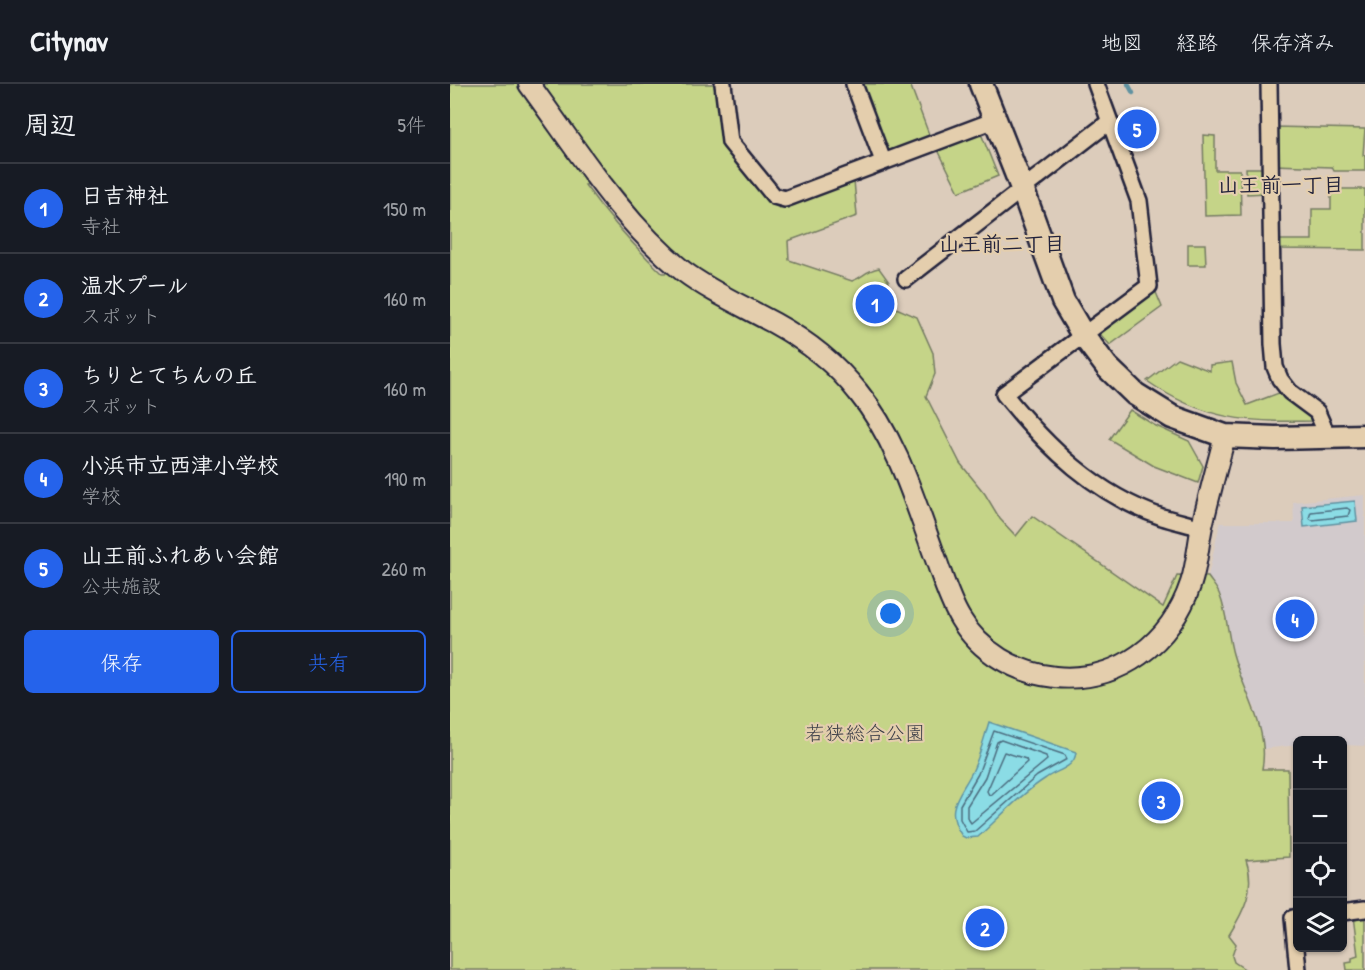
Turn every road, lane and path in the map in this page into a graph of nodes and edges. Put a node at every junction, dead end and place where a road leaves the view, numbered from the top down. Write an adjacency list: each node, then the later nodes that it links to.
1 (529, 84): 16 (street)
2 (723, 84): 9 (street)
3 (854, 84): 9 (street)
4 (981, 84): 7 (main road)
5 (1096, 84): 8 (street)
6 (1269, 84): 15 (street)
7 (994, 120): 9 (street); 10 (main road)
8 (1109, 122): 10 (street); 12 (street)
9 (883, 161)
10 (1022, 188): 11 (street); 12 (main road)
11 (906, 279)
12 (1083, 335): 13 (main road); 16 (street)
13 (1225, 436): 15 (main road); 16 (street)
14 (1365, 436): 15 (main road)
15 (1328, 438)
16 (1202, 528)
17 (1365, 909): 18 (street)
18 (1347, 911)
19 (1296, 952): 20 (street)
20 (1298, 970)

